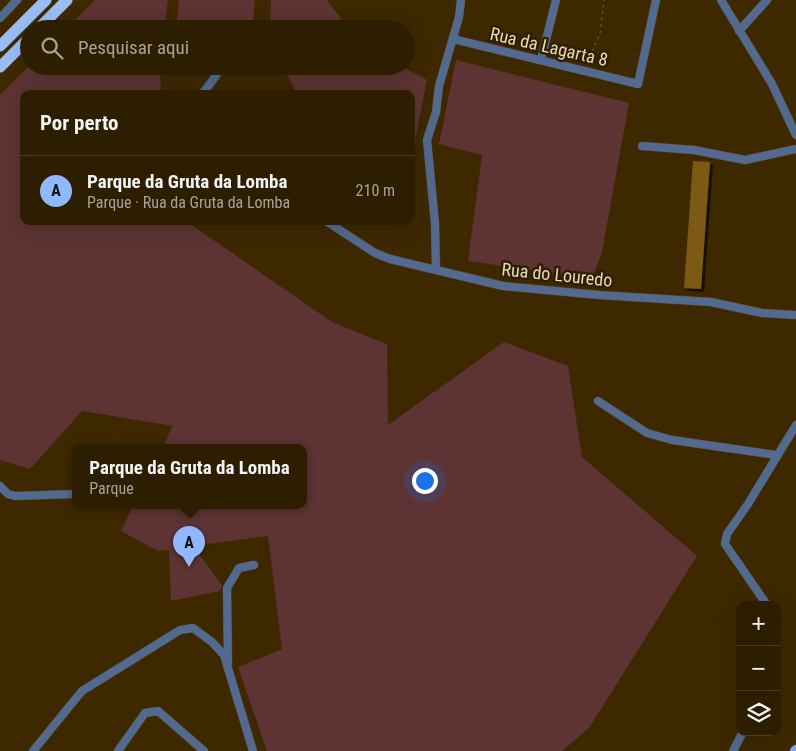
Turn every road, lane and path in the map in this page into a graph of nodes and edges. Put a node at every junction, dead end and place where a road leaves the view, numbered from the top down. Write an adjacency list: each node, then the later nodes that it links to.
1 (17, 0): 10 (street)
2 (46, 0): 11 (highway)
3 (67, 0): 12 (highway)
4 (461, 0): 15 (street)
5 (556, 0): 18 (street)
6 (604, 0): 20 (path)
7 (656, 0): 20 (street, Rua da Lagarta 8)
8 (721, 0): 14 (street)
9 (766, 0): 14 (street)
10 (0, 18)
11 (26, 20)
12 (47, 20)
13 (20, 26): 16 (highway)
14 (739, 31): 23 (street)
15 (453, 39): 18 (street, Rua da Lagarta 8); 27 (street)
16 (0, 46)
17 (20, 47): 19 (highway)
18 (540, 60): 20 (street, Rua da Lagarta 8)
19 (0, 67)
20 (591, 72)
21 (216, 75): 22 (street)
22 (205, 90)
23 (796, 135)
24 (642, 146): 25 (street)
25 (796, 148)
26 (332, 225): 27 (street, Rua do Louredo)
27 (436, 270): 28 (street, Rua do Louredo)
28 (796, 315)
29 (598, 401): 31 (street)
30 (796, 425): 31 (street)
31 (774, 458): 35 (street)
32 (0, 486): 33 (street)
33 (72, 494)
34 (254, 566): 36 (street)
35 (764, 601)
36 (227, 667): 38 (street); 41 (street)
37 (741, 736): 42 (street)
38 (33, 751)
39 (118, 751): 40 (street)
40 (204, 751)
41 (253, 751)
42 (734, 751)

